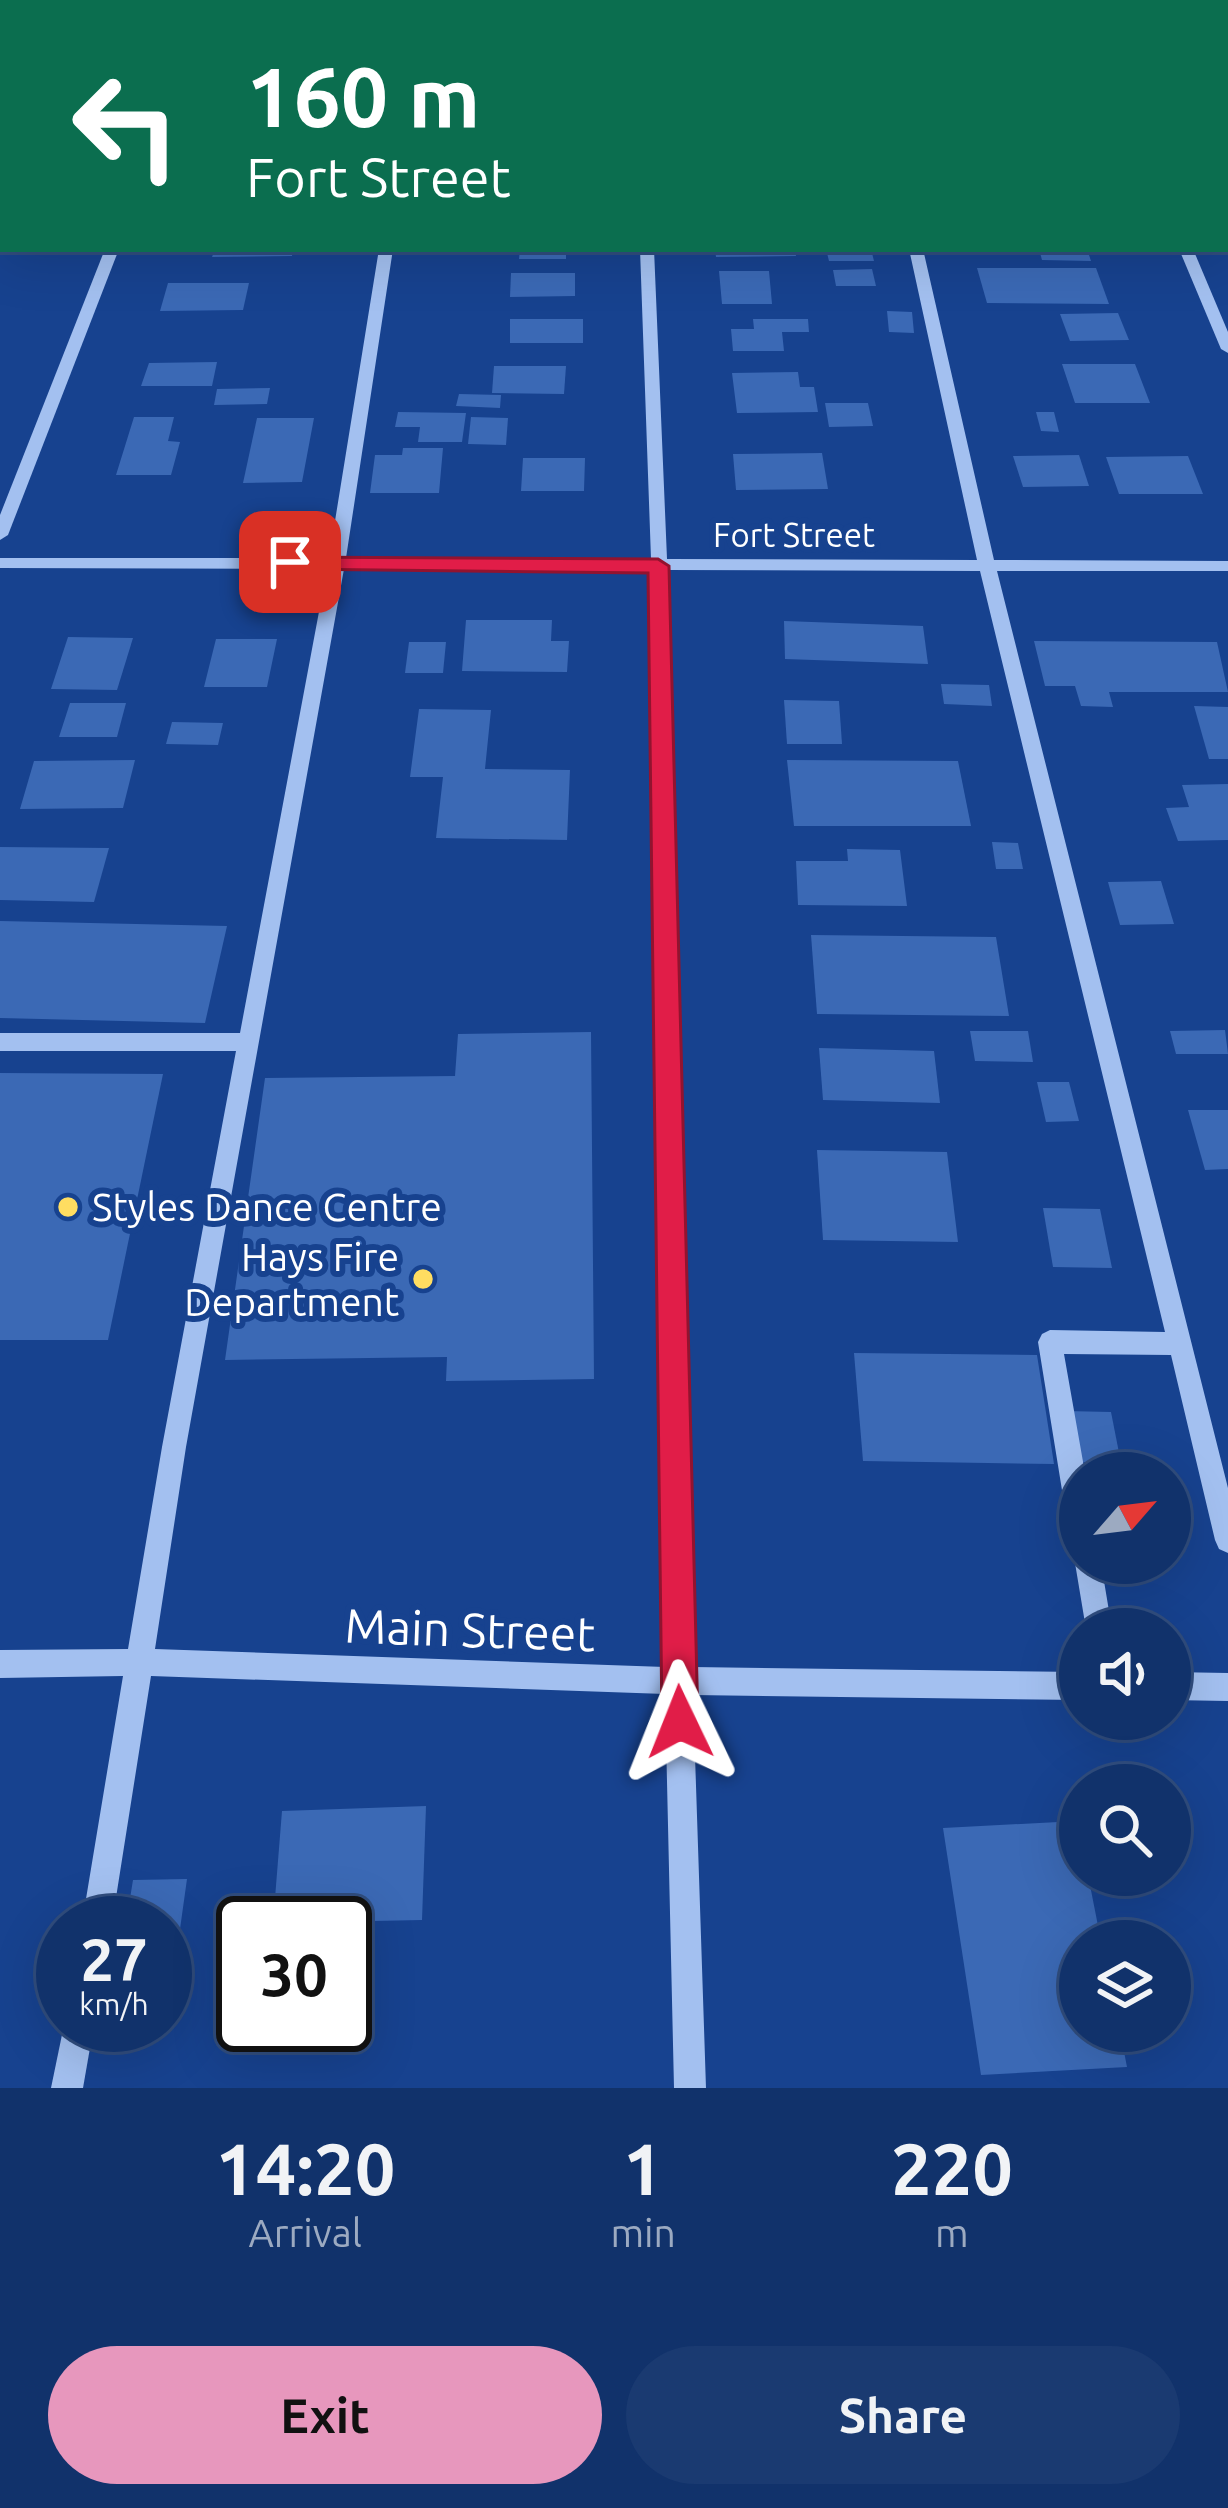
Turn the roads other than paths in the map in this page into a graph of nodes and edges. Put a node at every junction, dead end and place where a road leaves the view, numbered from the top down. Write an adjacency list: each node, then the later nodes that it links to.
1 (111, 252): 7 (street)
2 (386, 252): 8 (street)
3 (646, 252): 10 (street)
4 (917, 252): 11 (street)
5 (1187, 252): 6 (street)
6 (1228, 350)
7 (0, 535)
8 (336, 562): 9 (street, Fort Street); 10 (street, Fort Street); 14 (street)
9 (0, 563)
10 (658, 566): 11 (street, Fort Street); 20 (street)
11 (989, 566): 12 (street, Fort Street); 15 (street)
12 (1228, 566)
13 (0, 1042): 14 (street)
14 (249, 1042): 18 (street)
15 (1182, 1343): 16 (street); 17 (street)
16 (1068, 1452)
17 (1228, 1540)
18 (139, 1662): 19 (street, Main Street); 20 (street, Main Street); 24 (street)
19 (0, 1664)
20 (679, 1681): 21 (street, Main Street); 27 (street)
21 (1059, 1685)
22 (1191, 1687): 23 (street)
23 (1228, 1687)
24 (101, 1896)
25 (74, 2052): 26 (street)
26 (67, 2088)
27 (690, 2088)

